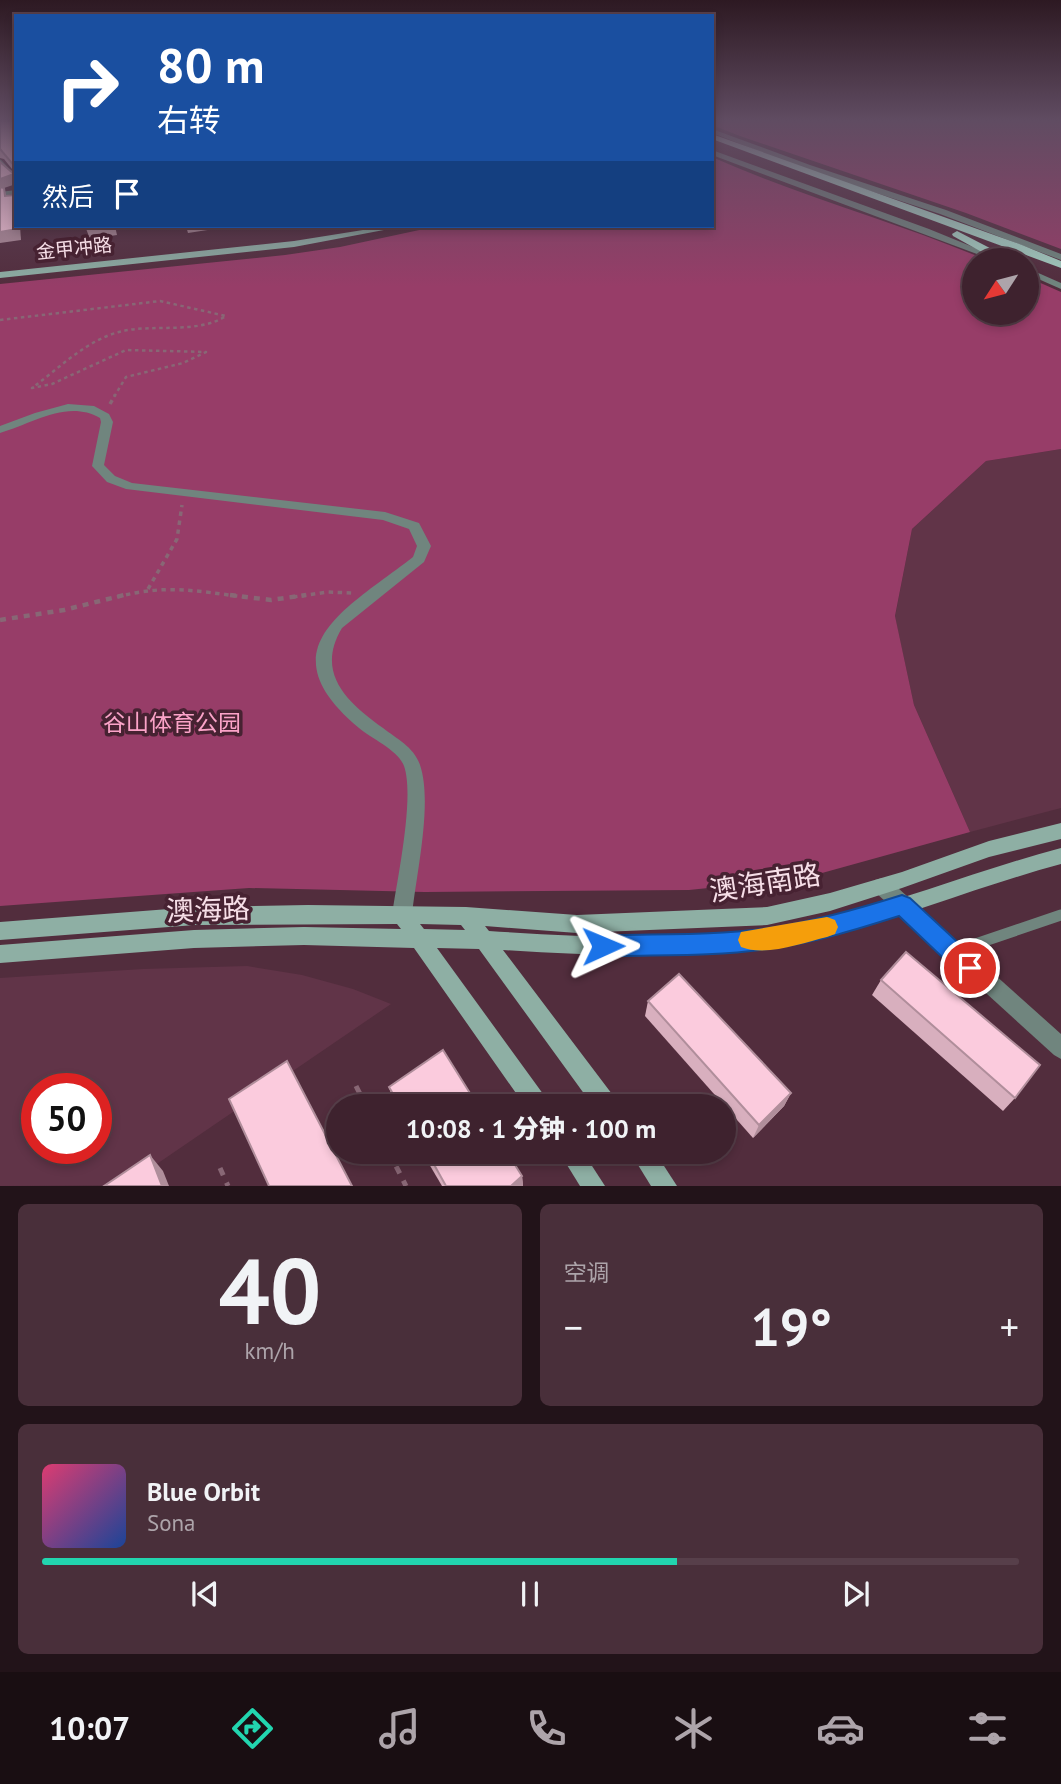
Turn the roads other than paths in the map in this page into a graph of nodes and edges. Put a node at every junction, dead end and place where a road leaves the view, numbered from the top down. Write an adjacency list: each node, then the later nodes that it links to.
1 (771, 176): 9 (street)
2 (792, 176): 7 (main road)
3 (818, 176): 12 (main road)
4 (834, 176): 8 (street)
5 (361, 228): 14 (main road, 金甲冲路)
6 (389, 228): 15 (main road, 金甲冲路)
7 (957, 234): 10 (main road); 11 (main road)
8 (1001, 234): 12 (main road)
9 (973, 248)
10 (982, 248)
11 (991, 248)
12 (1061, 262)
13 (1040, 268): 17 (main road)
14 (0, 269)
15 (0, 275)
16 (1040, 277): 18 (street)
17 (1061, 277)
18 (1061, 286)
19 (0, 430): 24 (street)
20 (1061, 831): 22 (main road, 澳海南路)
21 (1061, 856): 23 (main road)
22 (882, 887): 23 (street); 26 (main road, 澳海南路)
23 (902, 905): 29 (main road); 30 (street)
24 (402, 915): 26 (main road, 澳海路); 27 (main road, 澳海路); 28 (main road)
25 (1061, 915): 30 (lane)
26 (466, 916): 29 (main road)
27 (0, 932)
28 (418, 939): 29 (main road, 澳海路); 31 (main road, 澳海路); 33 (main road)
29 (484, 940): 34 (main road)
30 (952, 952): 32 (street)
31 (0, 954)
32 (1061, 1048)
33 (529, 1094)
34 (598, 1094)
35 (579, 1164): 37 (main road)
36 (650, 1164): 38 (main road)
37 (594, 1185)
38 (666, 1185)

